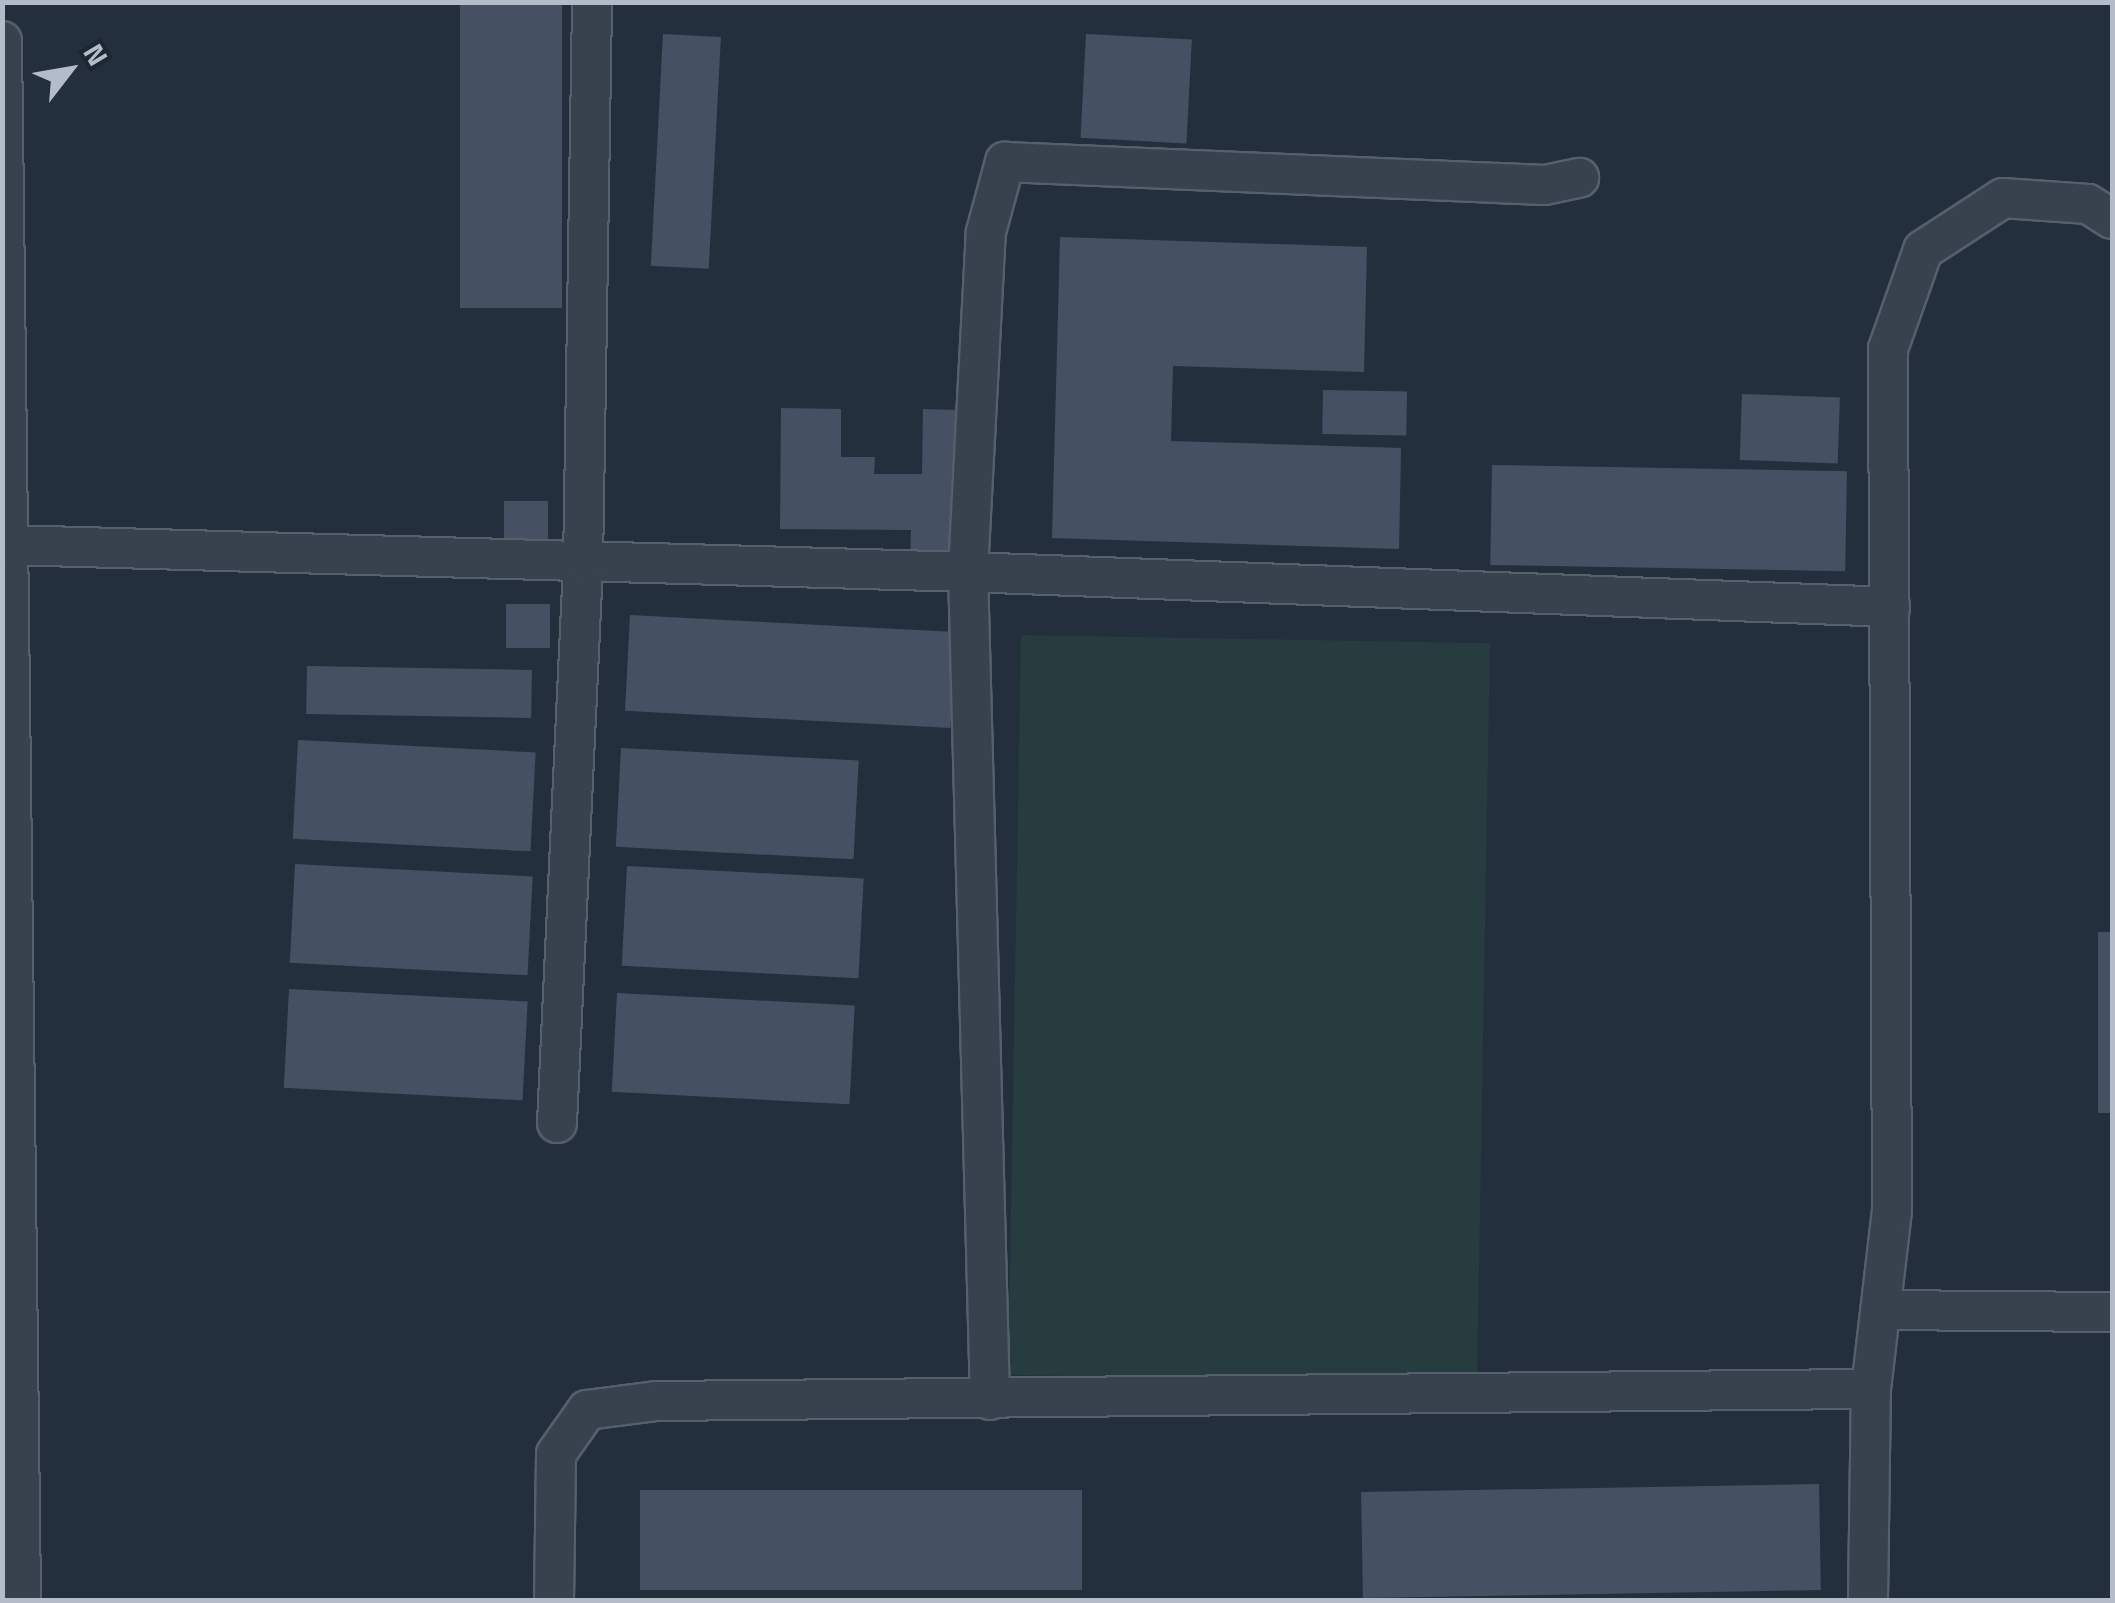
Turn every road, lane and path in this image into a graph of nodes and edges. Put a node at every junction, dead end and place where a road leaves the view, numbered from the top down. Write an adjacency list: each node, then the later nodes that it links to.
1 (592, 2): 6 (street)
2 (2, 41): 5 (street)
3 (1579, 178): 7 (street)
4 (2112, 219): 8 (street)
5 (9, 545): 6 (street); 9 (street)
6 (583, 565): 7 (street); 10 (street)
7 (968, 572): 8 (street); 14 (street)
8 (1890, 608): 11 (street)
9 (8, 991): 15 (street)
10 (557, 1123)
11 (1881, 1310): 12 (street); 13 (street)
12 (2112, 1312)
13 (1871, 1389): 14 (street); 17 (street)
14 (990, 1400): 16 (street)
15 (21, 1600)
16 (554, 1600)
17 (1868, 1600)

